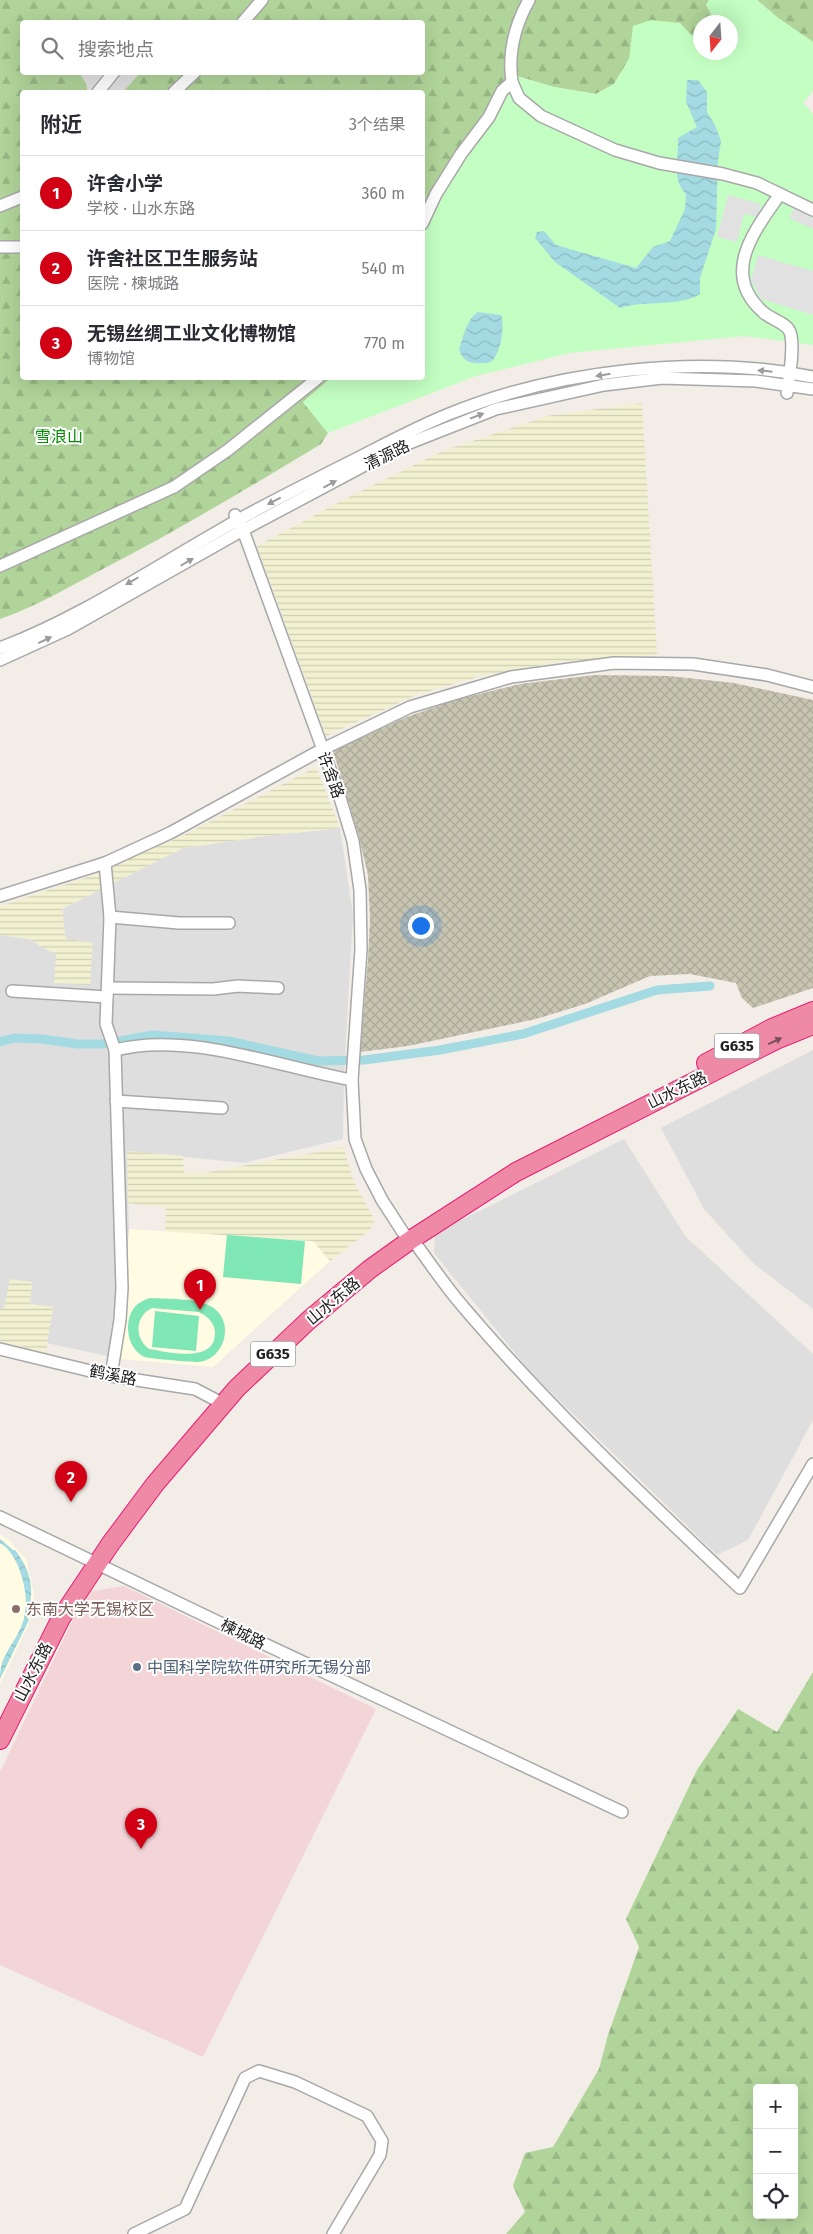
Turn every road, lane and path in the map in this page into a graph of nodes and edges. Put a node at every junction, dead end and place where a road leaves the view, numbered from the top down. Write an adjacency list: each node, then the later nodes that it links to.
1 (262, 0): 3 (street)
2 (529, 0): 6 (street)
3 (246, 20)
4 (112, 75): 7 (street)
5 (192, 75): 8 (street)
6 (512, 82): 9 (street); 13 (street)
7 (100, 90)
8 (176, 90)
9 (780, 194): 12 (street); 18 (street)
10 (20, 197): 11 (street)
11 (0, 206)
12 (813, 210)
13 (425, 218)
14 (0, 247): 15 (street)
15 (20, 247)
16 (813, 377): 18 (street, 清源路)
17 (316, 380): 21 (street)
18 (788, 384): 19 (street, 清源路); 20 (street, 清源路)
19 (813, 389)
20 (239, 521): 22 (street, 清源路, one-way to 22); 23 (street, 清源路, one-way to 20); 25 (street, 许舍路)
21 (0, 566)
22 (0, 648)
23 (0, 660)
24 (813, 687): 25 (street)
25 (321, 750): 26 (street); 36 (street, 许舍路)
26 (105, 863): 27 (street); 28 (street)
27 (0, 896)
28 (110, 917): 29 (street); 32 (street)
29 (229, 924)
30 (278, 988): 32 (street)
31 (12, 991): 32 (street)
32 (108, 992): 35 (street)
33 (813, 1011): 39 (highway, 山水东路 / G635)
34 (813, 1025): 39 (highway, 山水东路 / G635, one-way to 34)
35 (115, 1050): 36 (street); 37 (street)
36 (352, 1077): 39 (street, 许舍路)
37 (116, 1101): 38 (street); 41 (street)
38 (222, 1108)
39 (408, 1236): 42 (highway, 山水东路 / G635); 43 (street, 许舍路)
40 (0, 1349): 41 (street, 鹤溪路)
41 (111, 1376): 42 (street, 鹤溪路)
42 (219, 1404): 45 (highway, 山水东路 / G635)
43 (813, 1464)
44 (0, 1517): 45 (street, 楝城路)
45 (94, 1562): 46 (highway, 山水东路 / G635); 47 (highway, 山水东路 / G635); 48 (street, 楝城路)
46 (0, 1720)
47 (0, 1740)
48 (622, 1812)
49 (134, 2234): 50 (street)
50 (333, 2234)

